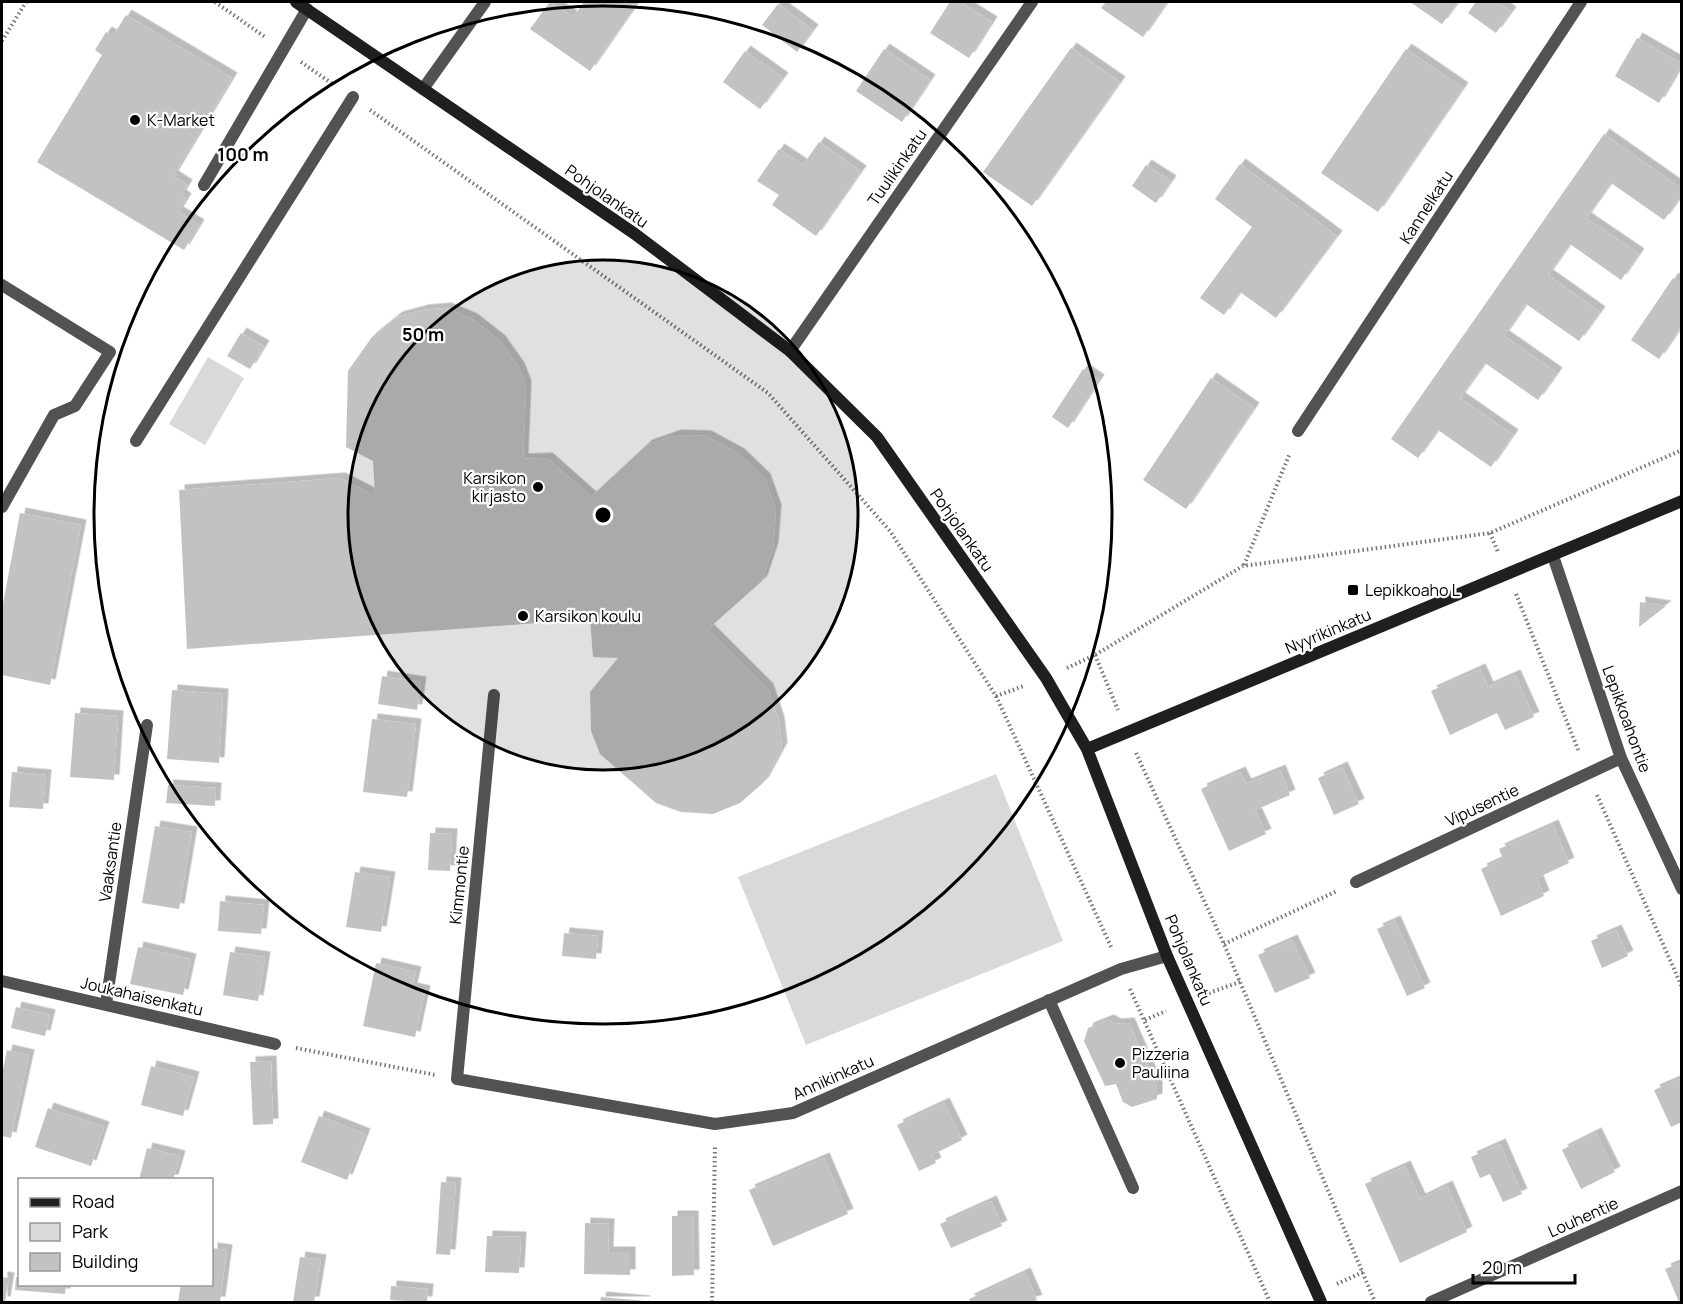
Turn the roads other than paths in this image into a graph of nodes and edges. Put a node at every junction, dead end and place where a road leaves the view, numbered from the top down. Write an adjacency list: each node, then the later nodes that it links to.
1 (296, 2): 5 (street, Pohjolankatu)
2 (485, 2): 6 (street)
3 (1032, 2): 10 (street, Tuulikinkatu)
4 (1581, 2): 11 (street, Kannelkatu)
5 (307, 9): 6 (street, Pohjolankatu); 8 (street)
6 (423, 89): 10 (street, Pohjolankatu)
7 (353, 97): 12 (street)
8 (204, 185)
9 (2, 285): 14 (street)
10 (790, 351): 18 (street, Pohjolankatu)
11 (1298, 431)
12 (136, 441)
13 (1682, 501): 15 (street, Nyyrikinkatu)
14 (2, 507)
15 (1553, 556): 18 (street, Nyyrikinkatu); 19 (street, Lepikkoahontie)
16 (494, 695): 27 (street, Kimmontie)
17 (147, 725): 25 (street, Vaaksantie)
18 (1087, 749): 22 (street, Pohjolankatu)
19 (1621, 758): 20 (street, Vipusentie); 21 (street, Lepikkoahontie)
20 (1356, 882)
21 (1682, 889)
22 (1167, 956): 24 (street, Annikinkatu); 30 (street, Pohjolankatu)
23 (2, 981): 25 (street, Joukahaisenkatu)
24 (1049, 1000): 27 (street, Annikinkatu); 28 (street)
25 (106, 1004): 26 (street, Joukahaisenkatu)
26 (275, 1044)
27 (457, 1079)
28 (1133, 1188)
29 (1682, 1191): 31 (street, Louhentie)
30 (1321, 1302)
31 (1431, 1302)

